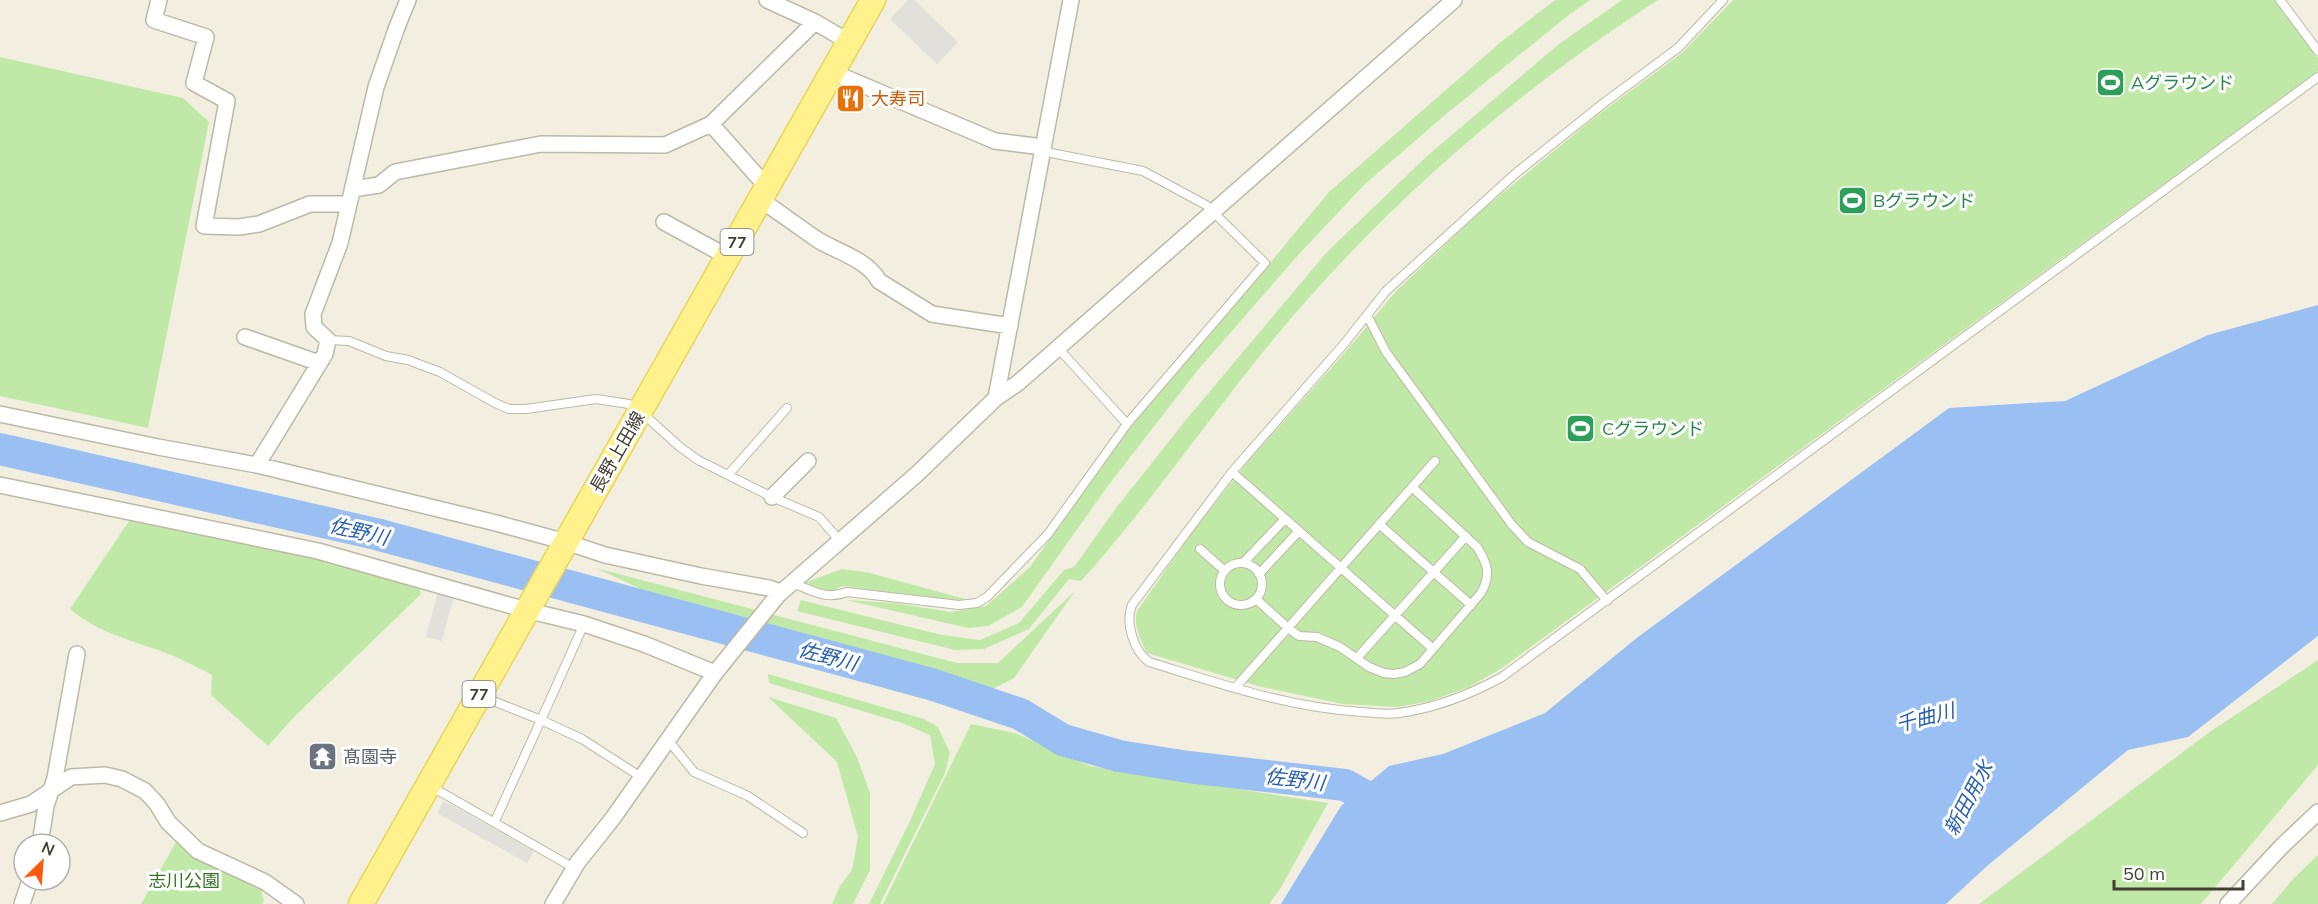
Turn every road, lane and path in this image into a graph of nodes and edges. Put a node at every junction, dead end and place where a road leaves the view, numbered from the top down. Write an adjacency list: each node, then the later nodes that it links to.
1 (159, 0): 17 (street)
2 (408, 0): 17 (street)
3 (767, 0): 9 (street)
4 (873, 0): 10 (main road, 長野上田線 / 77)
5 (1071, 0): 15 (street)
6 (1454, 0): 18 (street)
7 (1723, 0): 21 (lane)
8 (2280, 0): 11 (lane)
9 (814, 22): 10 (street); 14 (street)
10 (849, 42): 12 (main road, 長野上田線 / 77)
11 (2318, 51)
12 (832, 72): 15 (street); 16 (main road, 長野上田線 / 77)
13 (2318, 77): 54 (lane)
14 (711, 124): 16 (street); 17 (street)
15 (1043, 149): 18 (lane); 22 (street)
16 (765, 192): 20 (main road, 長野上田線 / 77); 22 (street)
17 (351, 196): 24 (street)
18 (1211, 212): 25 (street); 31 (lane)
19 (664, 222): 20 (street)
20 (728, 256): 29 (main road, 長野上田線 / 77)
21 (1367, 315): 35 (lane); 54 (lane)
22 (1010, 326): 27 (street)
23 (245, 337): 26 (street)
24 (328, 340): 26 (street); 29 (lane)
25 (1058, 348): 27 (street); 31 (lane)
26 (319, 363): 34 (street)
27 (996, 398): 44 (street)
28 (787, 408): 36 (lane)
29 (640, 411): 36 (lane); 45 (main road, 長野上田線 / 77)
30 (0, 414): 34 (street)
31 (1127, 424): 52 (lane)
32 (808, 461): 39 (street)
33 (1435, 461): 38 (lane)
34 (257, 465): 45 (street)
35 (1232, 472): 40 (lane); 64 (lane)
36 (728, 475): 39 (lane)
37 (0, 485): 56 (street)
38 (1412, 488): 41 (lane); 43 (lane)
39 (772, 497): 44 (lane)
40 (1285, 519): 42 (lane); 47 (lane)
41 (1379, 524): 48 (lane); 50 (lane)
42 (1299, 531): 48 (lane); 51 (lane)
43 (1466, 536): 50 (lane); 55 (lane)
44 (840, 541): 52 (street)
45 (564, 544): 52 (street); 56 (main road, 長野上田線 / 77)
46 (1200, 549): 49 (lane)
47 (1244, 563): 49 (lane); 51 (lane)
48 (1341, 568): 57 (lane); 59 (lane)
49 (1225, 571): 53 (lane)
50 (1434, 572): 55 (lane); 57 (lane)
51 (1259, 574): 53 (lane)
52 (782, 590): 63 (street)
53 (1256, 599): 59 (lane)
54 (1607, 601): 64 (lane)
55 (1470, 605): 60 (lane)
56 (528, 607): 58 (street); 65 (main road, 長野上田線 / 77)
57 (1395, 616): 60 (lane); 62 (lane)
58 (584, 624): 63 (street); 66 (lane)
59 (1288, 628): 62 (lane); 64 (lane)
60 (1432, 648): 62 (lane)
61 (77, 654): 70 (street)
62 (1357, 658)
63 (717, 670): 67 (street)
64 (1235, 688)
65 (478, 696): 66 (lane); 69 (main road, 長野上田線 / 77)
66 (541, 720): 68 (lane); 73 (lane)
67 (667, 740): 68 (street); 75 (lane)
68 (641, 777): 76 (street)
69 (428, 784): 73 (lane); 78 (main road, 長野上田線 / 77)
70 (49, 792): 71 (street); 74 (street); 77 (street)
71 (0, 813)
72 (2318, 813): 80 (street)
73 (495, 821): 76 (lane)
74 (42, 832)
75 (803, 833)
76 (574, 868): 79 (street)
77 (297, 904)
78 (361, 904)
79 (553, 904)
80 (2228, 904)

